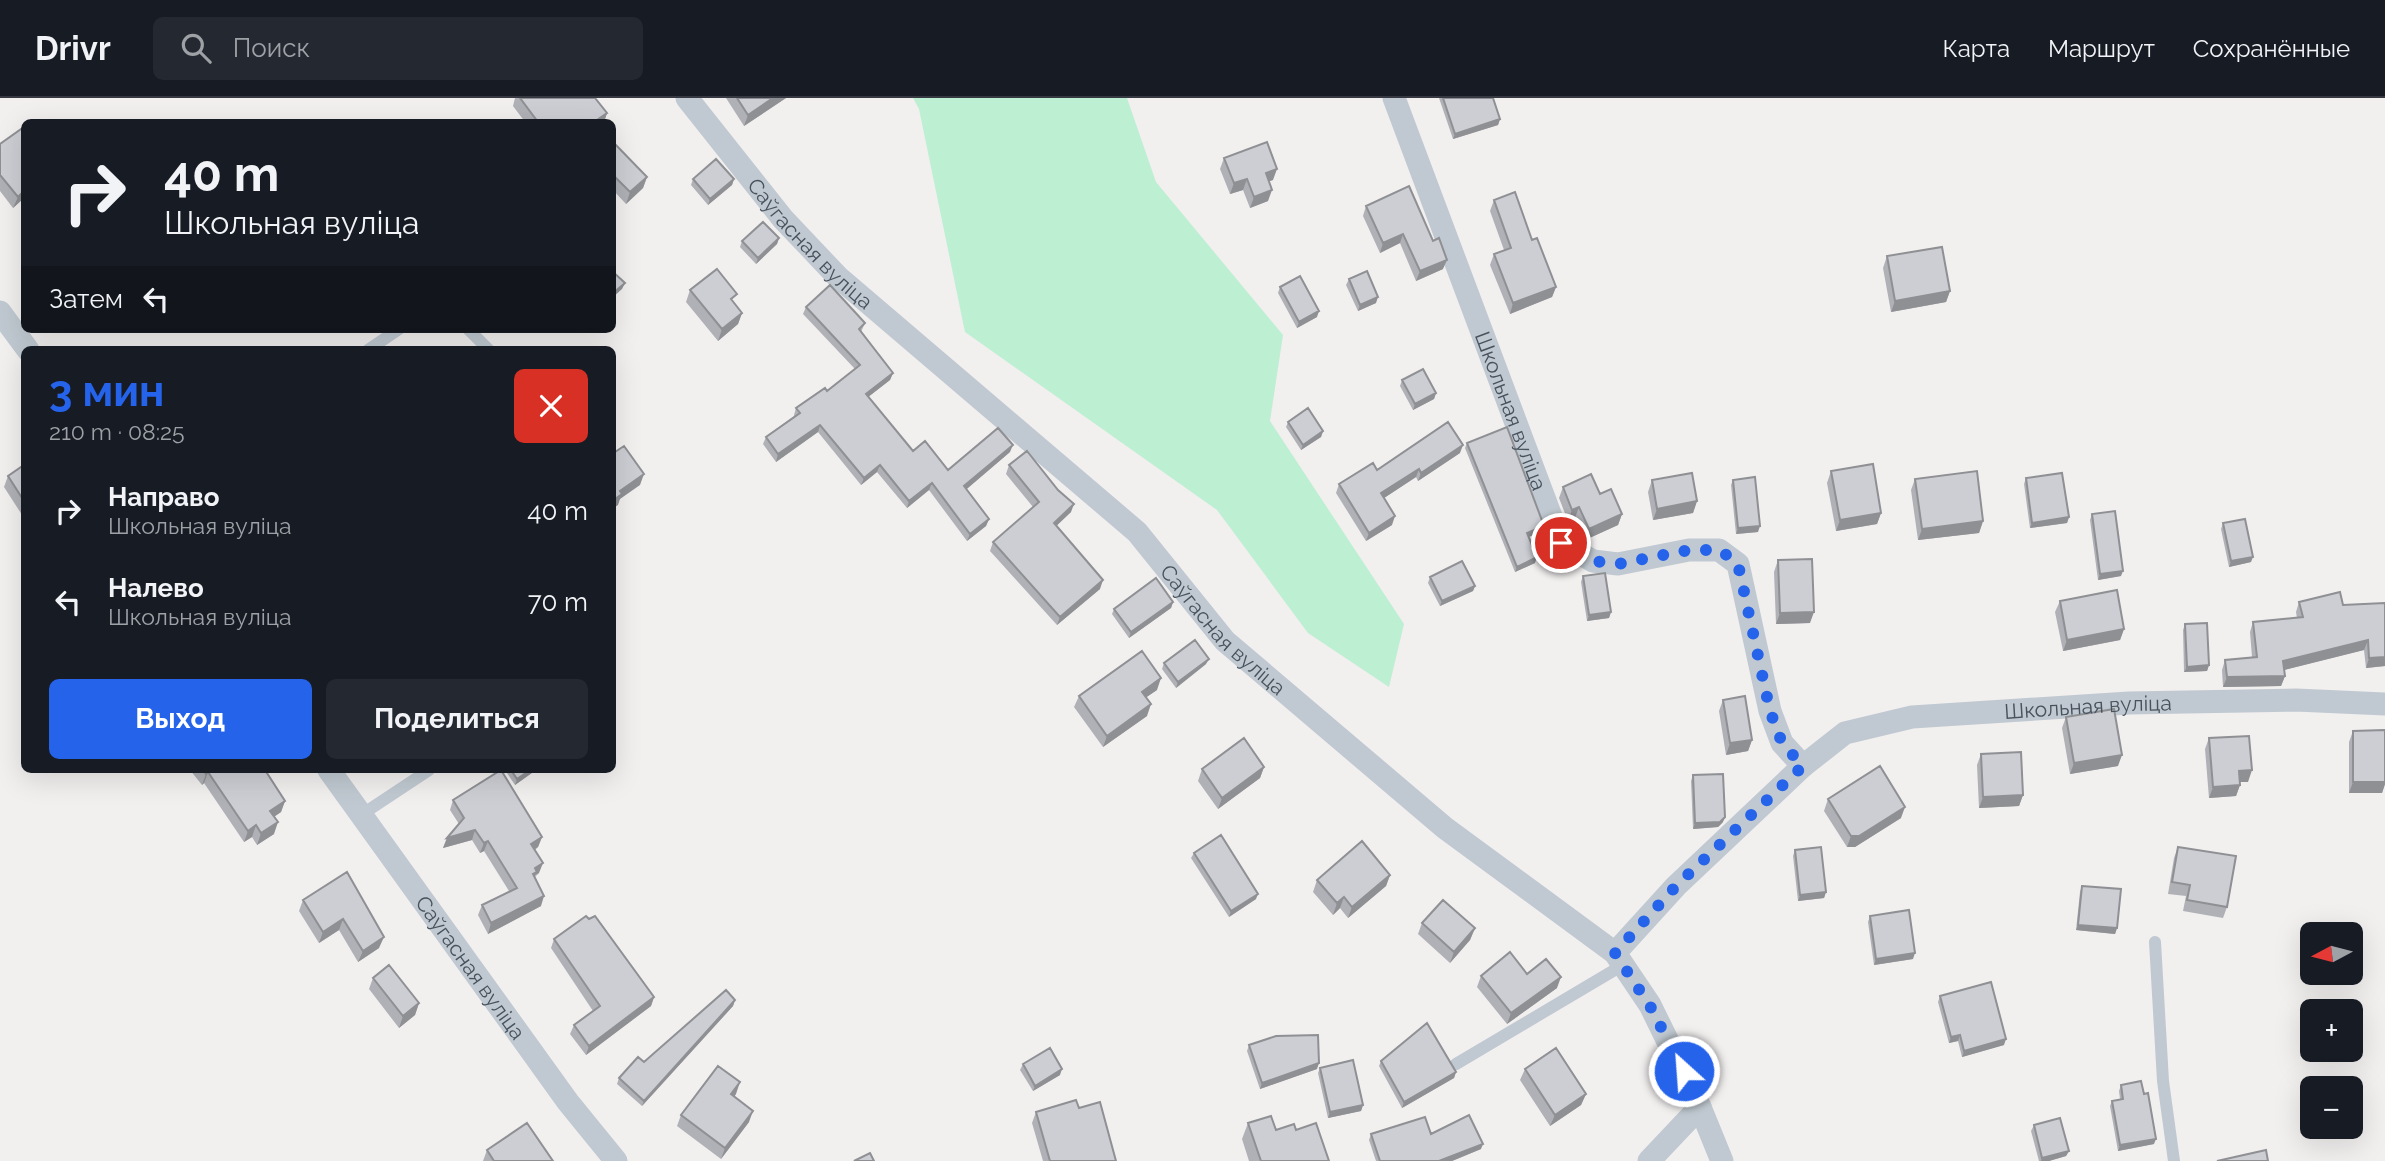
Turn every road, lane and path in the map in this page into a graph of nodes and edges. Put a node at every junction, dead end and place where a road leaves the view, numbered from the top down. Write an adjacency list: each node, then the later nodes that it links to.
1 (687, 98): 15 (street, Саўгасная вуліца)
2 (1394, 98): 10 (street, Школьная вуліца)
3 (0, 312): 6 (street)
4 (393, 333): 7 (lane)
5 (472, 333): 8 (lane)
6 (25, 346)
7 (374, 346)
8 (485, 346)
9 (2385, 704): 10 (street, Школьная вуліца)
10 (1803, 766): 15 (street, Школьная вуліца)
11 (331, 773): 13 (street, Саўгасная вуліца)
12 (424, 773): 13 (lane)
13 (360, 815): 18 (street, Саўгасная вуліца)
14 (2155, 942): 21 (lane)
15 (1619, 959): 16 (lane); 17 (street, Саўгасная вуліца)
16 (1456, 1064)
17 (1700, 1107): 19 (street); 20 (street, Саўгасная вуліца)
18 (616, 1161)
19 (1649, 1161)
20 (1722, 1161)
21 (2174, 1161)

